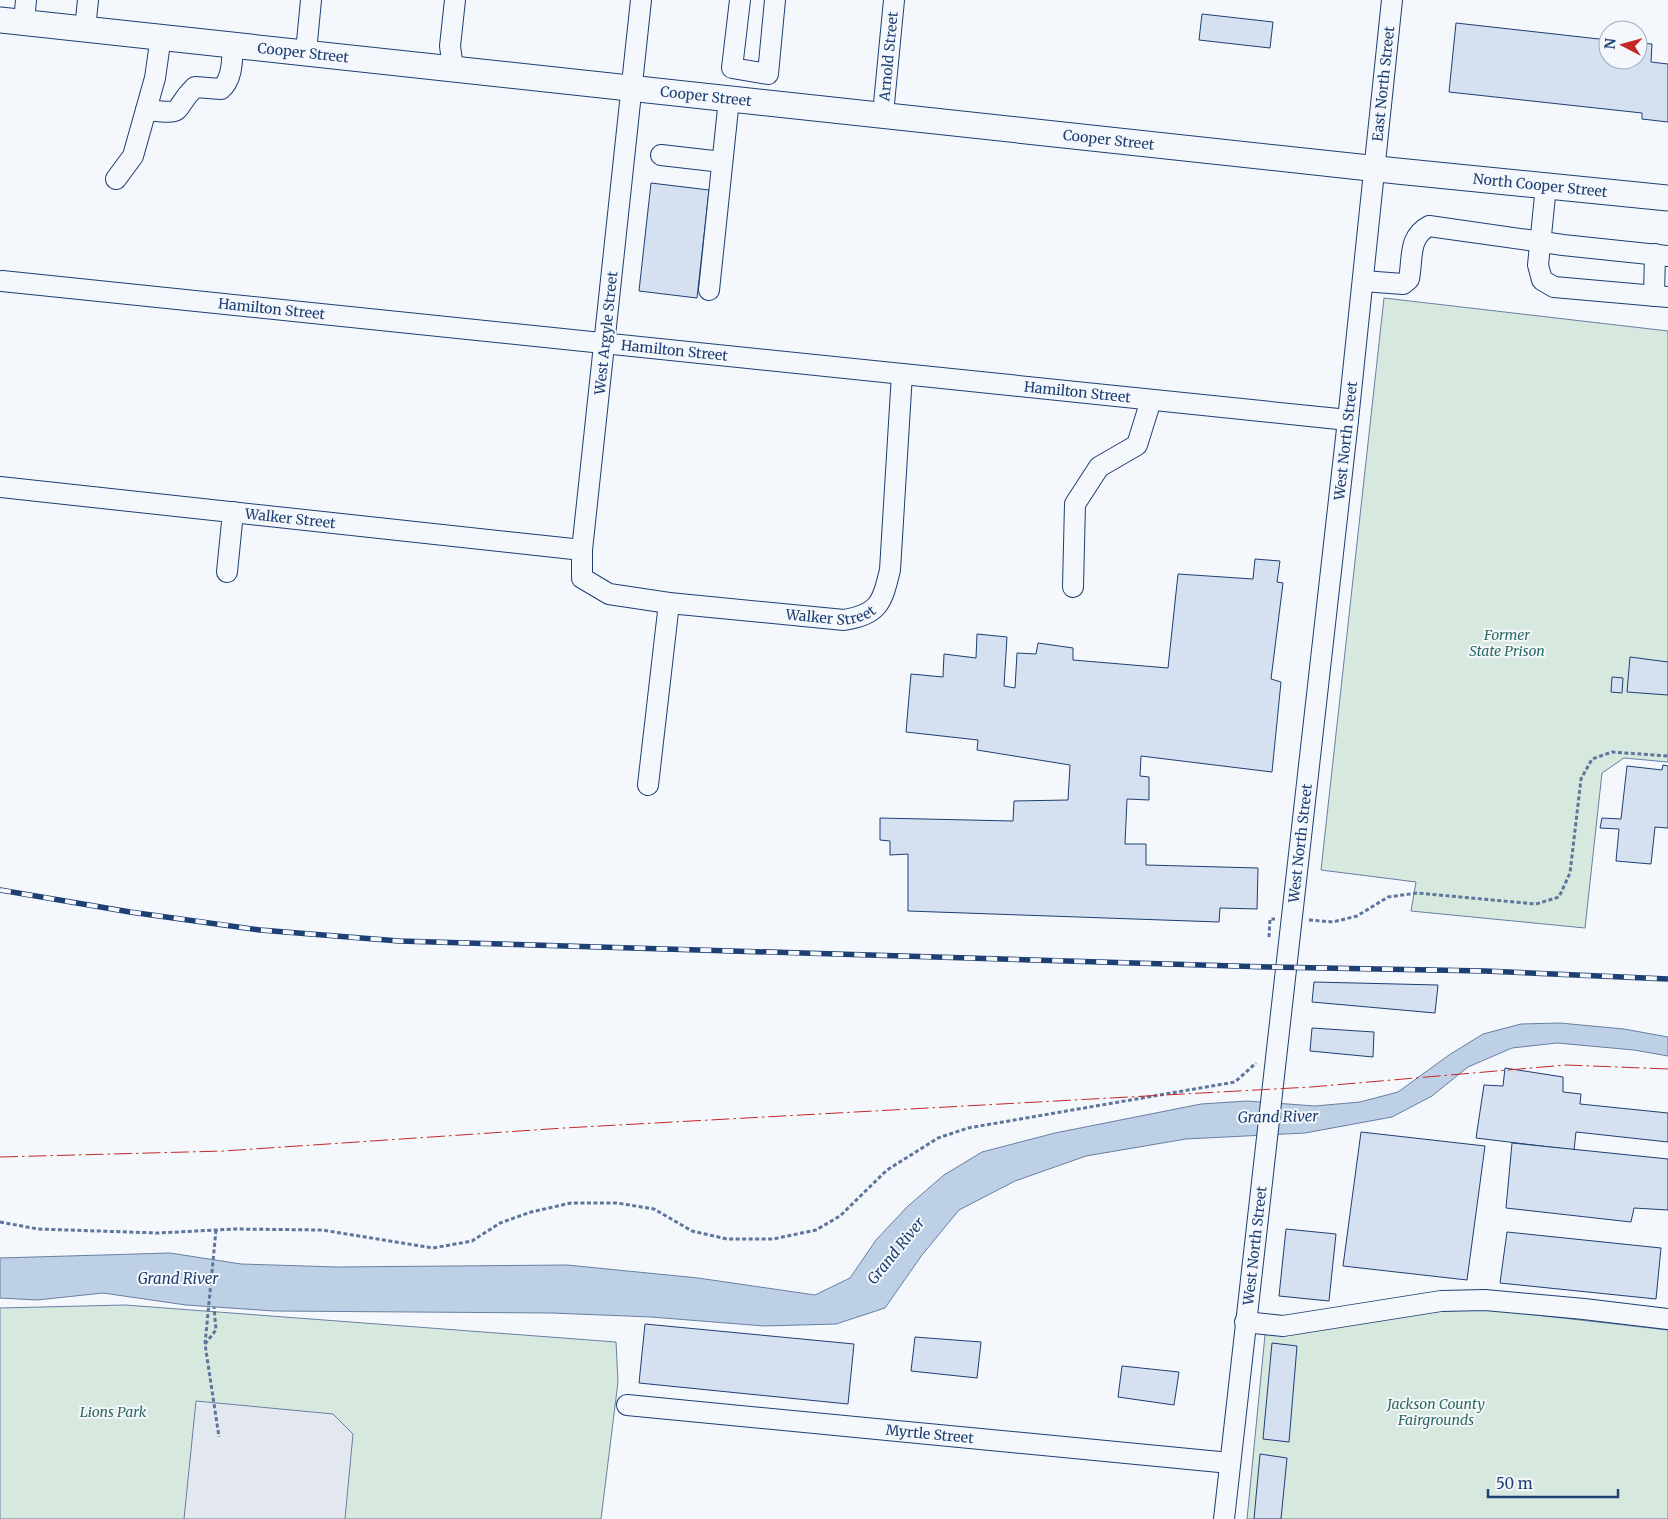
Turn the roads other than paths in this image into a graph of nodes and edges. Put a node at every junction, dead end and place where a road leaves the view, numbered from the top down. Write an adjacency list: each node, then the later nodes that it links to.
1 (88, 0): 11 (street)
2 (311, 0): 14 (street)
3 (455, 0): 15 (street)
4 (640, 0): 17 (street, West Argyle Street)
5 (740, 0): 16 (street)
6 (775, 0): 16 (street)
7 (894, 0): 21 (street, Arnold Street)
8 (1392, 0): 24 (street, East North Street)
9 (25, 11): 10 (main road, Cooper Street); 11 (main road, Cooper Street)
10 (0, 20)
11 (85, 29): 12 (main road, Cooper Street)
12 (161, 36): 13 (main road, Cooper Street); 20 (street)
13 (233, 44): 14 (main road, Cooper Street); 20 (street)
14 (306, 52): 15 (main road, Cooper Street)
15 (453, 68): 17 (main road, Cooper Street)
16 (759, 72): 19 (street)
17 (631, 89): 18 (main road, Cooper Street); 35 (street, West Argyle Street)
18 (729, 98): 19 (main road, Cooper Street); 23 (street)
19 (755, 101): 21 (main road, Cooper Street)
20 (146, 110): 26 (street)
21 (883, 114): 24 (main road, Cooper Street)
22 (661, 155): 23 (street)
23 (722, 162): 33 (street)
24 (1376, 169): 25 (main road, Cooper Street); 32 (street, West North Street)
25 (1411, 172): 27 (main road, North Cooper Street)
26 (116, 178)
27 (1546, 186): 28 (main road, North Cooper Street); 29 (street)
28 (1668, 198)
29 (1540, 241): 30 (street); 32 (street); 34 (street)
30 (1662, 255): 34 (street)
31 (2, 281): 35 (street, Hamilton Street)
32 (1363, 281): 38 (street, West North Street)
33 (709, 290)
34 (1661, 296)
35 (605, 343): 36 (street, Hamilton Street); 41 (street, West Argyle Street)
36 (902, 374): 37 (street, Hamilton Street); 45 (street, Walker Street)
37 (1151, 400): 38 (street, Hamilton Street); 44 (street)
38 (1348, 420): 48 (street, West North Street)
39 (0, 487): 40 (street, Walker Street)
40 (233, 512): 41 (street, Walker Street); 42 (street)
41 (582, 550): 43 (street, West Argyle Street)
42 (227, 572)
43 (582, 578): 45 (street, Walker Street)
44 (1073, 587)
45 (669, 603): 46 (street)
46 (648, 785)
47 (1668, 1319): 48 (street)
48 (1245, 1322): 50 (street, West North Street)
49 (627, 1405): 50 (street, Myrtle Street)
50 (1230, 1463): 51 (street, West North Street)
51 (1224, 1519)

